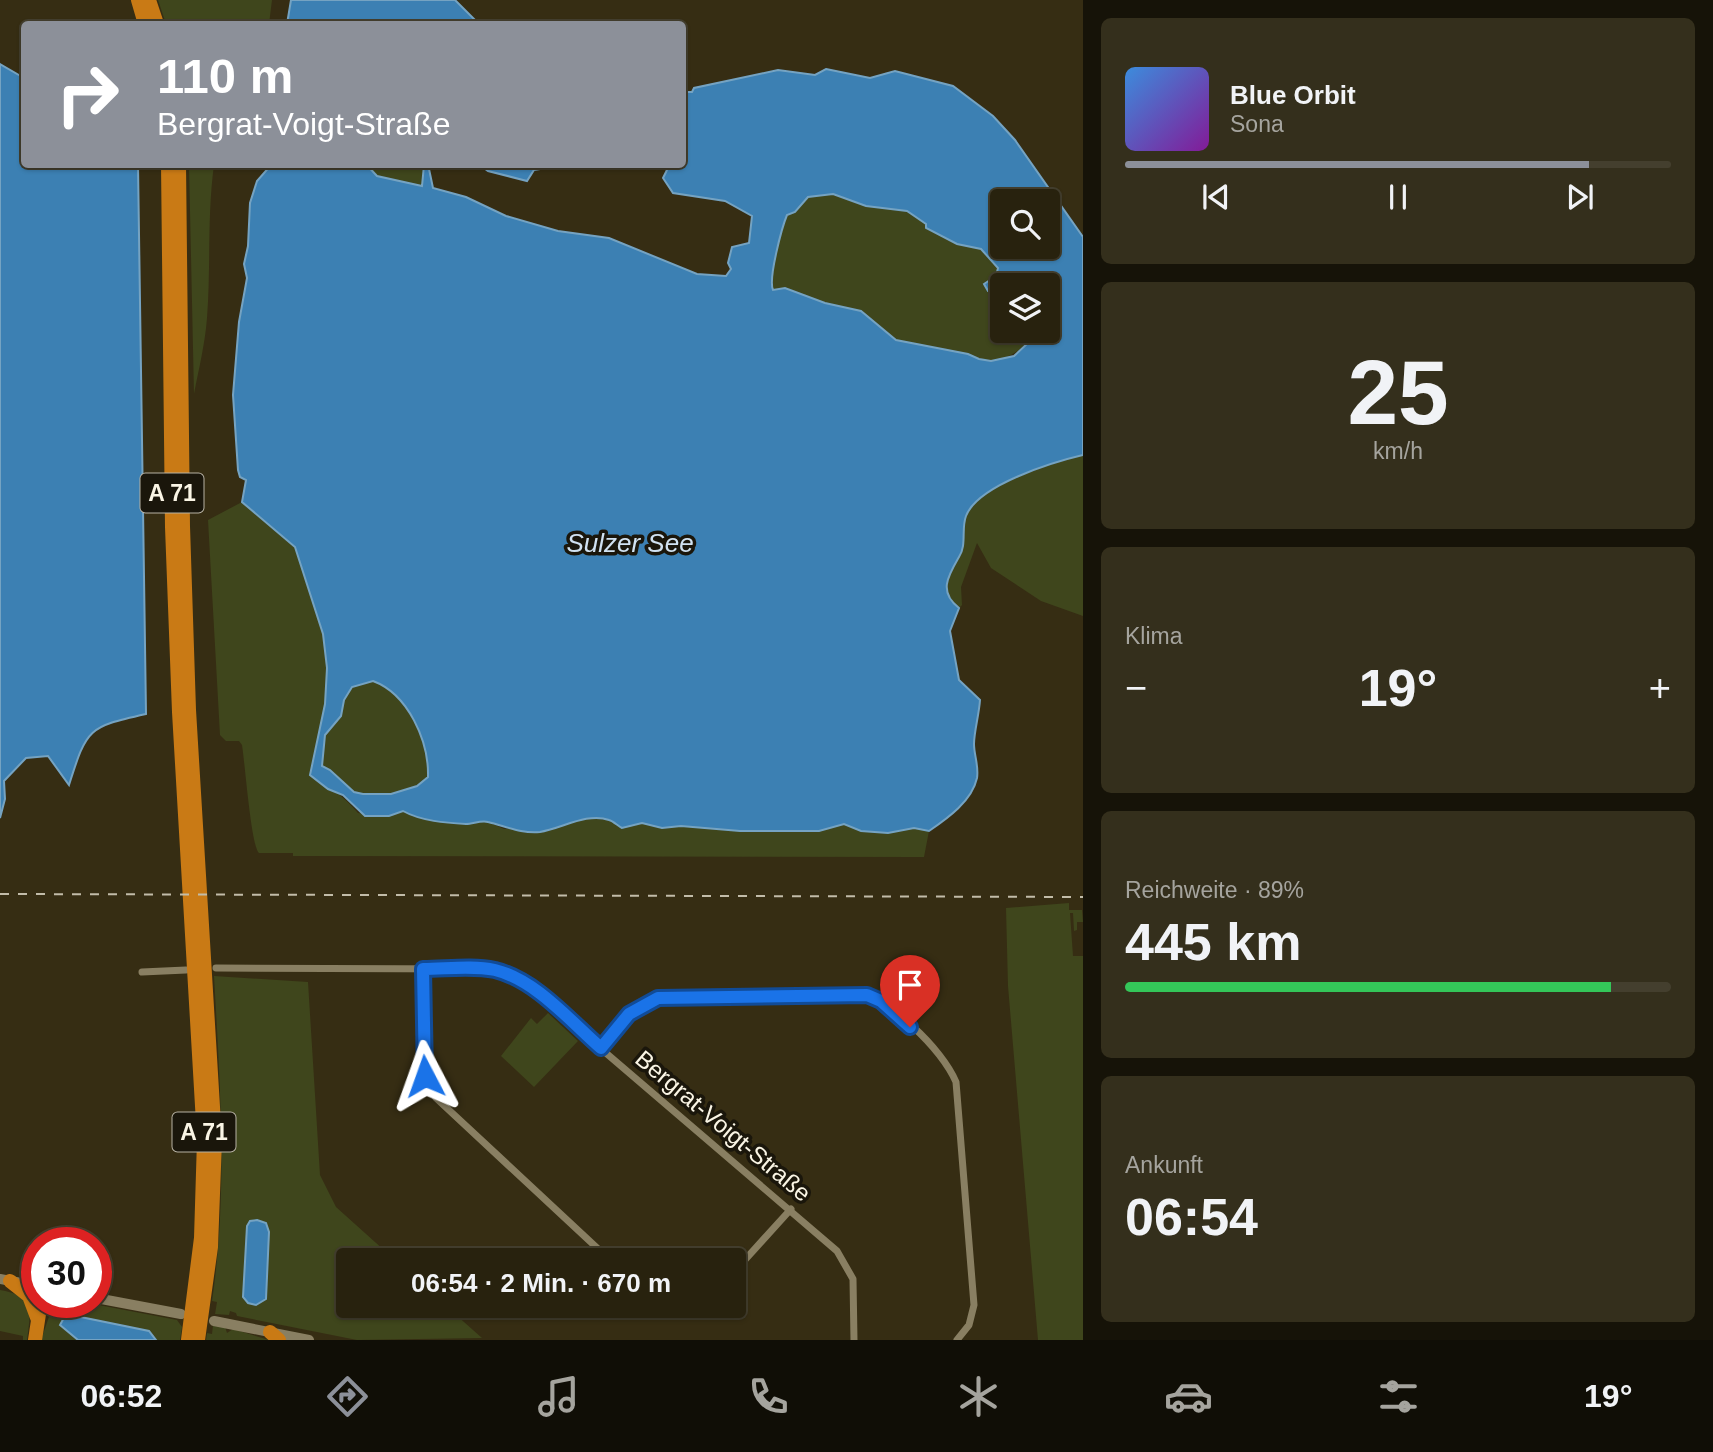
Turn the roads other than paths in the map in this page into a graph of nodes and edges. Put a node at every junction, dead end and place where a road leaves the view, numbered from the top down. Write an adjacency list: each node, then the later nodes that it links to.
1 (138, 0): 3 (highway)
2 (149, 0): 4 (highway)
3 (144, 21)
4 (156, 21)
5 (168, 168): 7 (highway, A 71)
6 (179, 168): 7 (highway, A 71)
7 (190, 821): 21 (highway, A 71)
8 (216, 968): 9 (street, Bergrat-Voigt-Straße)
9 (423, 969): 12 (street, Bergrat-Voigt-Straße); 14 (street)
10 (186, 970): 11 (street)
11 (142, 972)
12 (601, 1048): 13 (street, Bergrat-Voigt-Straße); 26 (street)
13 (791, 1209): 15 (street); 25 (street, Bergrat-Voigt-Straße)
14 (597, 1248)
15 (746, 1259)
16 (5, 1280): 19 (highway)
17 (112, 1301): 18 (main road)
18 (181, 1314)
19 (38, 1320): 23 (highway)
20 (214, 1321): 22 (main road)
21 (194, 1336)
22 (275, 1336): 24 (main road)
23 (34, 1340)
24 (308, 1340)
25 (854, 1340)
26 (957, 1340)

